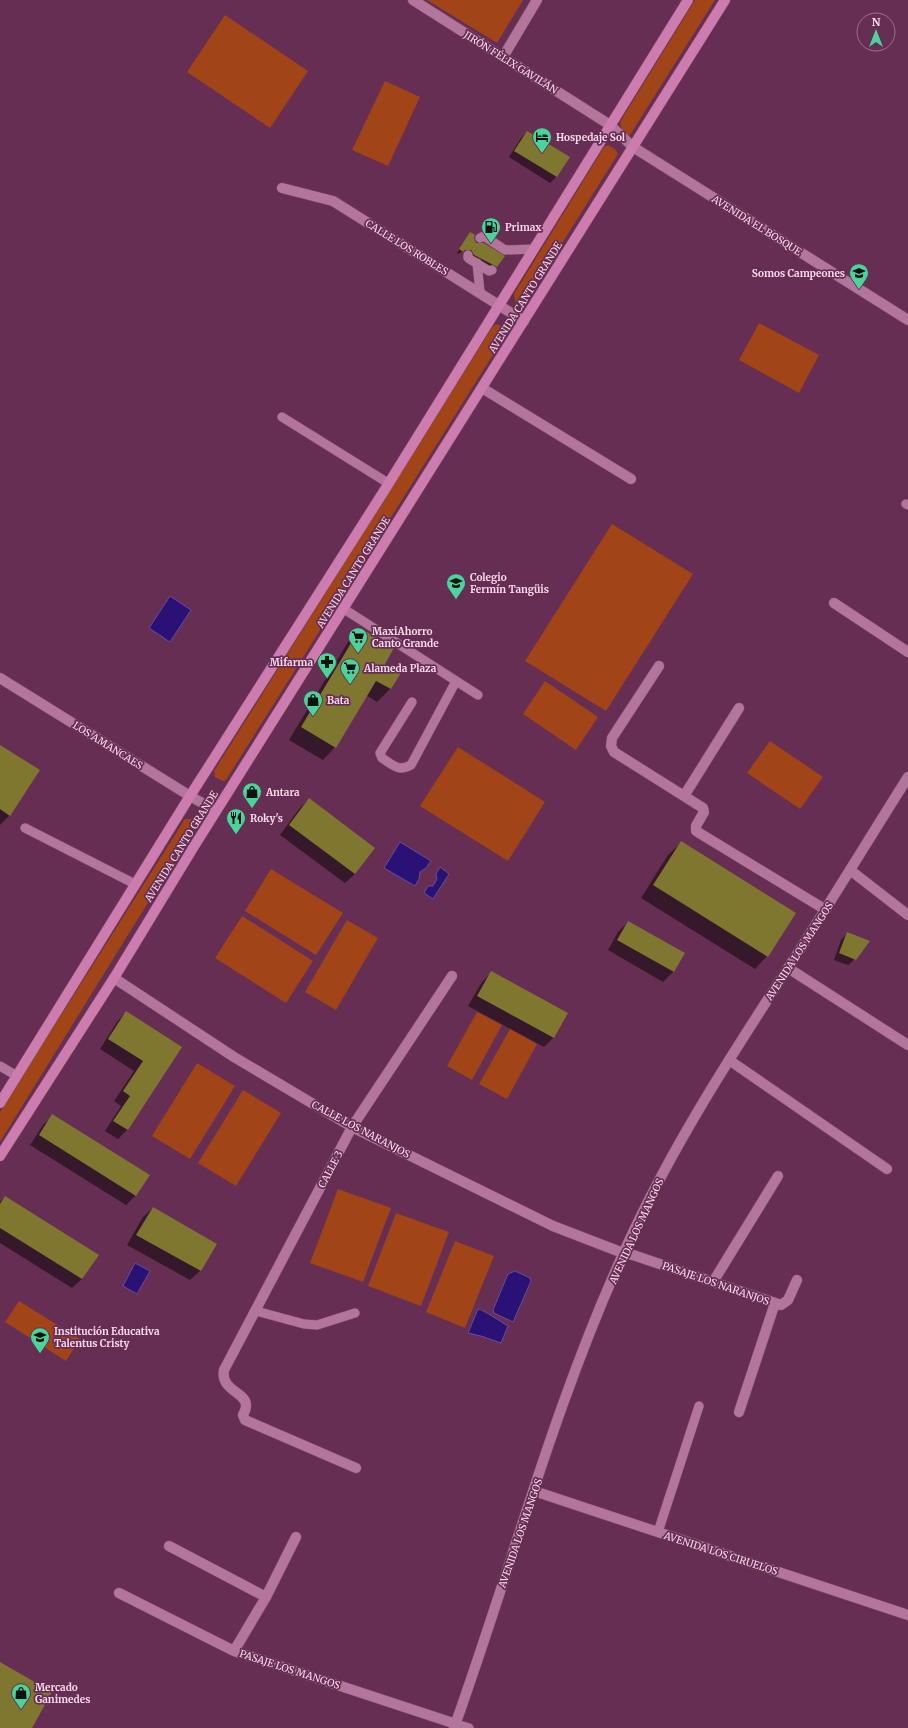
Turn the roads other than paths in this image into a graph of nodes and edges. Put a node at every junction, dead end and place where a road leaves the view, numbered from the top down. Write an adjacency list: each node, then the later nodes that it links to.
1 (412, 0): 5 (street, JIRÓN FÉLIX GAVILÁN)
2 (537, 0): 5 (street)
3 (688, 0): 6 (main road, AVENIDA CANTO GRANDE)
4 (725, 0): 7 (main road, AVENIDA CANTO GRANDE)
5 (503, 57): 6 (street, JIRÓN FÉLIX GAVILÁN)
6 (610, 125): 7 (street, AVENIDA EL BOSQUE); 10 (main road, AVENIDA CANTO GRANDE)
7 (633, 147): 16 (street, AVENIDA EL BOSQUE); 17 (main road, AVENIDA CANTO GRANDE)
8 (282, 188): 14 (street, CALLE LOS ROBLES)
9 (480, 238): 10 (lane)
10 (534, 249): 15 (main road, AVENIDA CANTO GRANDE)
11 (468, 255): 12 (lane)
12 (477, 263): 13 (lane); 14 (lane)
13 (492, 270)
14 (480, 292): 15 (street, CALLE LOS ROBLES)
15 (499, 305): 17 (street, CALLE LOS ROBLES); 21 (main road, AVENIDA CANTO GRANDE)
16 (908, 320)
17 (524, 321): 18 (main road, AVENIDA CANTO GRANDE)
18 (482, 388): 20 (street); 23 (main road, AVENIDA CANTO GRANDE)
19 (282, 417): 21 (lane)
20 (631, 478)
21 (388, 483): 32 (main road, AVENIDA CANTO GRANDE)
22 (834, 603): 24 (street)
23 (344, 609): 27 (lane); 34 (main road, AVENIDA CANTO GRANDE)
24 (908, 652)
25 (659, 666): 33 (street)
26 (0, 678): 32 (street, LOS AMANCAES)
27 (456, 681): 28 (lane); 29 (lane)
28 (478, 695)
29 (412, 702)
30 (739, 708): 33 (street)
31 (906, 784): 36 (street, AVENIDA LOS MANGOS)
32 (190, 796): 34 (street, LOS AMANCAES); 37 (main road, AVENIDA CANTO GRANDE)
33 (684, 796): 38 (street)
34 (216, 811): 42 (main road, AVENIDA CANTO GRANDE)
35 (25, 828): 37 (lane)
36 (850, 870): 38 (street, AVENIDA LOS MANGOS); 39 (street)
37 (135, 884): 46 (main road, AVENIDA CANTO GRANDE)
38 (826, 910): 40 (street, AVENIDA LOS MANGOS)
39 (908, 915)
40 (788, 968): 43 (street); 44 (street, AVENIDA LOS MANGOS)
41 (452, 976): 48 (street, CALLE 3)
42 (114, 978): 48 (street, CALLE LOS NARANJOS); 49 (main road, AVENIDA CANTO GRANDE)
43 (908, 1045)
44 (729, 1060): 50 (street); 52 (street, AVENIDA LOS MANGOS)
45 (0, 1066): 46 (lane)
46 (16, 1076): 47 (main road, AVENIDA CANTO GRANDE)
47 (0, 1103)
48 (352, 1127): 52 (street, CALLE LOS NARANJOS); 56 (street, CALLE 3)
49 (0, 1156)
50 (887, 1169)
51 (778, 1176): 54 (street)
52 (623, 1253): 54 (street, PASAJE LOS NARANJOS); 61 (street, AVENIDA LOS MANGOS)
53 (797, 1280): 55 (street, PASAJE LOS NARANJOS)
54 (713, 1282): 55 (street, PASAJE LOS NARANJOS)
55 (775, 1303): 59 (street)
56 (256, 1311): 57 (lane); 60 (street, CALLE 3)
57 (355, 1313)
58 (699, 1406): 62 (lane)
59 (739, 1412)
60 (356, 1468)
61 (534, 1491): 62 (street, AVENIDA LOS CIRUELOS); 69 (street, AVENIDA LOS MANGOS)
62 (658, 1532): 67 (street, AVENIDA LOS CIRUELOS)
63 (296, 1537): 66 (street)
64 (169, 1546): 66 (street)
65 (119, 1593): 68 (street, PASAJE LOS MANGOS)
66 (266, 1597): 68 (street)
67 (908, 1615)
68 (234, 1651): 69 (street, PASAJE LOS MANGOS)
69 (455, 1726): 70 (lane, PASAJE LOS MANGOS)
70 (469, 1728)

